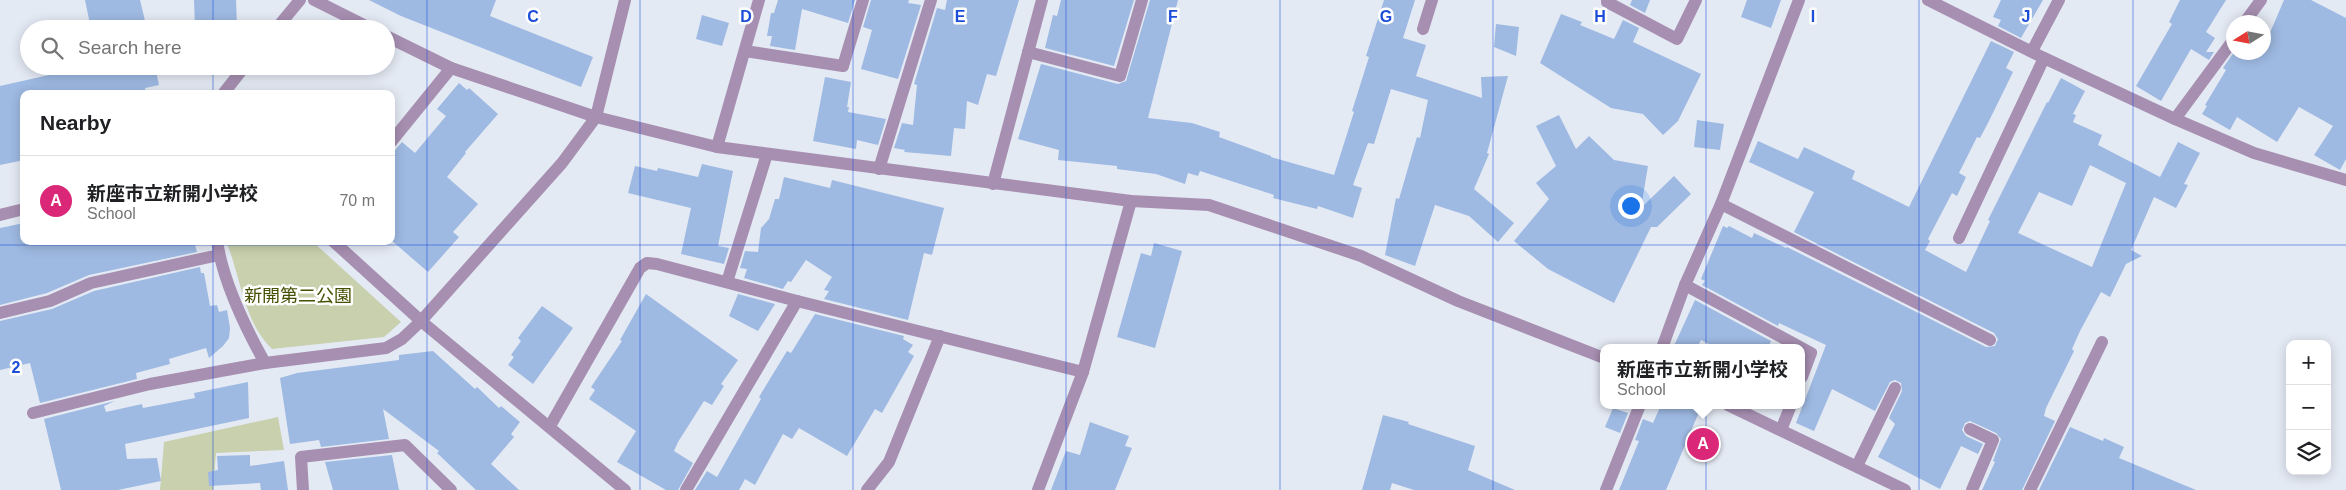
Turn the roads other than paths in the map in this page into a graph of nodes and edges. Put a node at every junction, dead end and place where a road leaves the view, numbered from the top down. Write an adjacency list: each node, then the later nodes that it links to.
1 (300, 0): 17 (street)
2 (314, 0): 18 (street)
3 (626, 0): 29 (street)
4 (759, 0): 22 (street)
5 (863, 0): 22 (street)
6 (931, 0): 34 (street)
7 (1042, 0): 24 (street)
8 (1142, 0): 24 (street)
9 (1432, 0): 19 (street)
10 (1607, 0): 11 (street)
11 (1696, 0)
12 (1799, 0): 38 (street)
13 (1928, 0): 23 (street)
14 (2059, 0): 23 (street)
15 (2261, 0): 16 (street)
16 (2250, 15)
17 (283, 20)
18 (354, 20)
19 (1423, 29)
20 (395, 40): 26 (street)
21 (2226, 49): 30 (street)
22 (745, 51): 32 (street)
23 (2032, 51): 25 (street)
24 (1028, 52): 36 (street)
25 (2044, 58): 30 (street); 41 (street)
26 (451, 68): 29 (street); 31 (street)
27 (238, 75): 28 (street)
28 (226, 90)
29 (596, 117): 32 (street); 49 (street)
30 (2175, 119): 35 (street)
31 (395, 137)
32 (717, 147): 33 (street)
33 (767, 154): 34 (street); 45 (street)
34 (879, 170): 36 (street)
35 (2346, 180)
36 (993, 184): 37 (street)
37 (1131, 201): 56 (street); 59 (street)
38 (1721, 204): 46 (street); 51 (street)
39 (20, 211): 40 (street)
40 (0, 215)
41 (1959, 238)
42 (218, 245): 44 (street)
43 (337, 245): 49 (street)
44 (219, 255): 48 (street); 57 (street)
45 (728, 282): 47 (street); 65 (street)
46 (1685, 285): 53 (street); 54 (street)
47 (797, 301): 50 (street); 72 (street)
48 (0, 313)
49 (421, 322): 57 (street); 65 (street)
50 (940, 336): 59 (street); 73 (street)
51 (1990, 340)
52 (2102, 342): 78 (street)
53 (1663, 344)
54 (1797, 344)
55 (1805, 348): 58 (street)
56 (1600, 356)
57 (264, 363): 64 (street)
58 (1805, 370)
59 (1084, 372): 74 (street)
60 (1895, 388): 68 (street)
61 (1638, 409): 75 (street)
62 (1736, 409): 67 (street)
63 (1789, 409): 67 (street)
64 (33, 413)
65 (550, 426): 71 (street)
66 (1970, 429): 77 (street)
67 (1781, 430): 68 (street)
68 (1858, 466): 76 (street)
69 (303, 490): 70 (street)
70 (451, 490)
71 (625, 490)
72 (686, 490)
73 (867, 490)
74 (1038, 490)
75 (1606, 490)
76 (1905, 490)
77 (1972, 490)
78 (2030, 490)

